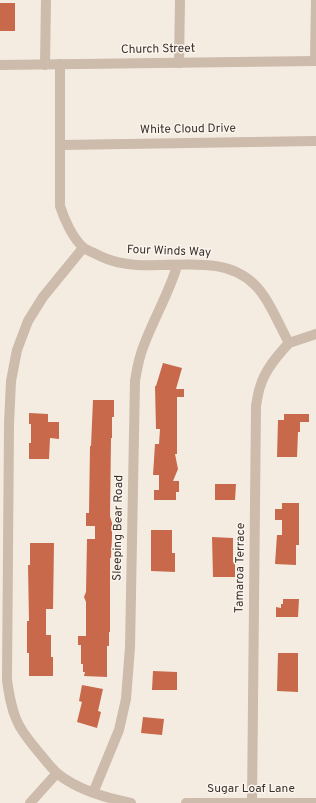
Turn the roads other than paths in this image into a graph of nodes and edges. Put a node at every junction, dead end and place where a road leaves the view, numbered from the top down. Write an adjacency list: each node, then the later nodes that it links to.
1 (46, 0): 8 (street)
2 (180, 0): 5 (street)
3 (316, 0): 4 (street)
4 (315, 61): 5 (street, Church Street)
5 (179, 63): 6 (street, Church Street)
6 (60, 64): 8 (street, Church Street); 10 (street, Four Winds Way)
7 (0, 65): 8 (street, Church Street)
8 (45, 65)
9 (316, 141): 10 (street, White Cloud Drive)
10 (61, 145): 11 (street, Four Winds Way)
11 (83, 248): 12 (street, Four Winds Way); 15 (street)
12 (177, 266): 14 (street, Four Winds Way); 16 (street, Sleeping Bear Road)
13 (316, 334): 14 (street)
14 (289, 343): 17 (street, Tamaroa Terrace)
15 (58, 773): 16 (street); 18 (street)
16 (93, 793): 19 (street)
17 (252, 802): 20 (street, Sugar Loaf Lane); 21 (street, Sugar Loaf Lane)
18 (30, 803)
19 (131, 803)
20 (186, 803)
21 (315, 803)

